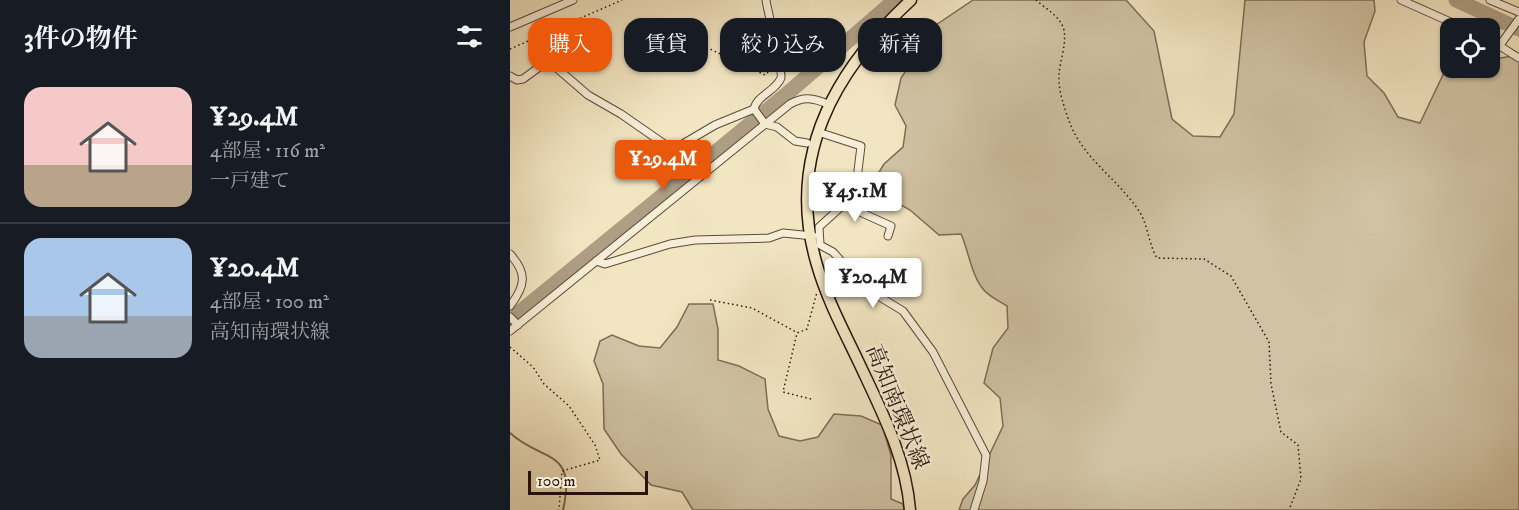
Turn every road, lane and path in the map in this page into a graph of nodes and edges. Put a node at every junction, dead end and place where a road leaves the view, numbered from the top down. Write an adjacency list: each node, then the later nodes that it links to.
1 (573, 0): 12 (street)
2 (622, 0): 14 (path)
3 (766, 0): 9 (street)
4 (911, 0): 18 (main road, 高知南環状線)
5 (1036, 0): 39 (path)
6 (1401, 0): 10 (street)
7 (1490, 0): 8 (street)
8 (1519, 12)
9 (768, 18)
10 (1442, 18)
11 (1519, 19): 13 (street)
12 (510, 27)
13 (1500, 45): 15 (street)
14 (510, 49)
15 (1519, 58)
16 (782, 72): 19 (street)
17 (510, 76): 19 (street)
18 (828, 104): 20 (street); 21 (main road, 高知南環状線)
19 (756, 111): 20 (street)
20 (764, 122): 22 (street); 27 (street)
21 (818, 132): 23 (street); 24 (main road, 高知南環状線)
22 (807, 143)
23 (851, 198): 24 (street); 25 (street)
24 (815, 236): 27 (street); 37 (main road, 高知南環状線); 38 (street)
25 (888, 236)
26 (510, 254): 30 (street)
27 (596, 261): 31 (street)
28 (817, 292): 33 (path)
29 (710, 300): 33 (path)
30 (510, 306)
31 (514, 321): 32 (street)
32 (510, 331)
33 (797, 333): 35 (path)
34 (510, 347): 36 (path)
35 (811, 399)
36 (559, 510)
37 (910, 510)
38 (974, 510)
39 (1289, 510)

